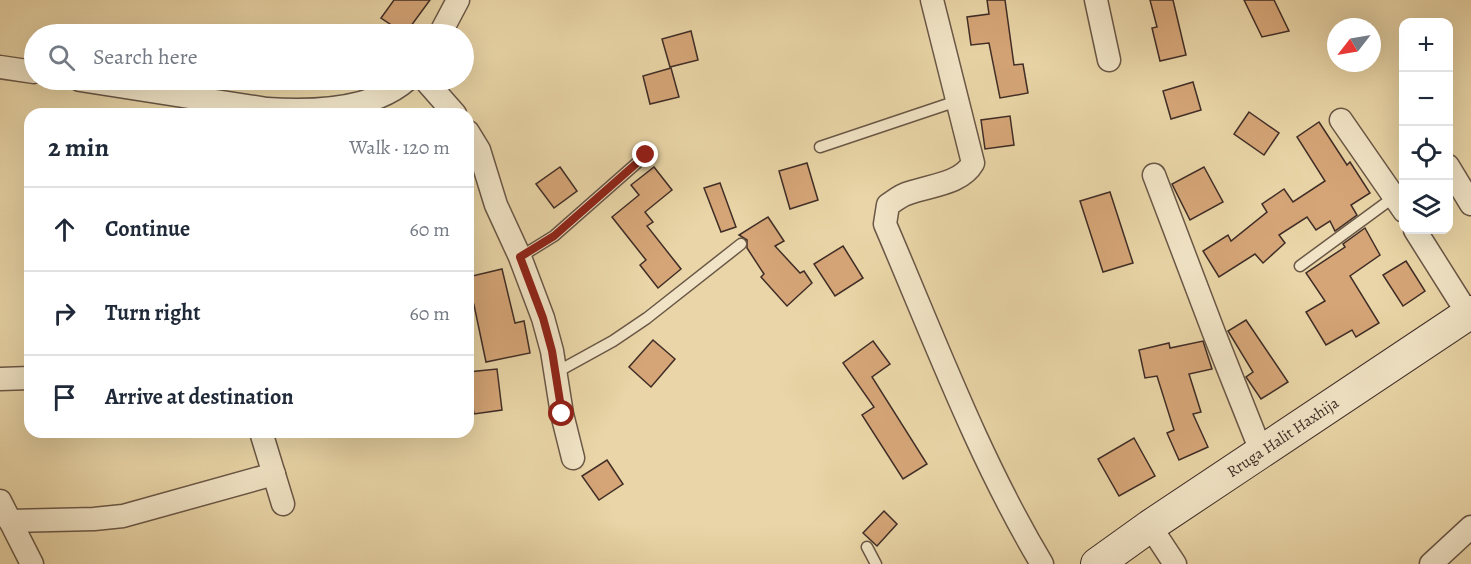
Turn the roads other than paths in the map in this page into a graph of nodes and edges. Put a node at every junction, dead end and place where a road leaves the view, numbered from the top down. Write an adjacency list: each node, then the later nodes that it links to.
1 (458, 0): 4 (street)
2 (932, 0): 11 (street)
3 (1095, 0): 5 (street)
4 (445, 24)
5 (1109, 60)
6 (0, 67): 7 (street)
7 (24, 71)
8 (138, 90): 12 (street)
9 (391, 90): 13 (street)
10 (434, 90): 14 (street)
11 (957, 101): 17 (lane); 42 (street)
12 (244, 108)
13 (325, 108)
14 (450, 108)
15 (1341, 120): 21 (street)
16 (474, 142): 25 (street)
17 (820, 147)
18 (646, 155): 25 (lane)
19 (1453, 173): 22 (street)
20 (1154, 175): 32 (street)
21 (1399, 204): 26 (lane)
22 (1471, 204)
23 (1418, 234): 27 (street)
24 (741, 244): 28 (lane)
25 (520, 257): 28 (street)
26 (1300, 266)
27 (1469, 313): 32 (street, Rruga Halit Haxhija)
28 (555, 373): 33 (street)
29 (24, 378): 30 (street)
30 (0, 379)
31 (263, 438): 34 (street)
32 (1261, 451): 37 (street, Rruga Halit Haxhija)
33 (573, 459)
34 (274, 474): 35 (street); 36 (street)
35 (283, 504)
36 (5, 511): 40 (street)
37 (1150, 526): 43 (street, Rruga Halit Haxhija); 44 (street)
38 (1471, 527): 45 (street)
39 (867, 547): 41 (lane)
40 (32, 564)
41 (876, 564)
42 (1042, 564)
43 (1097, 564)
44 (1175, 564)
45 (1431, 564)

